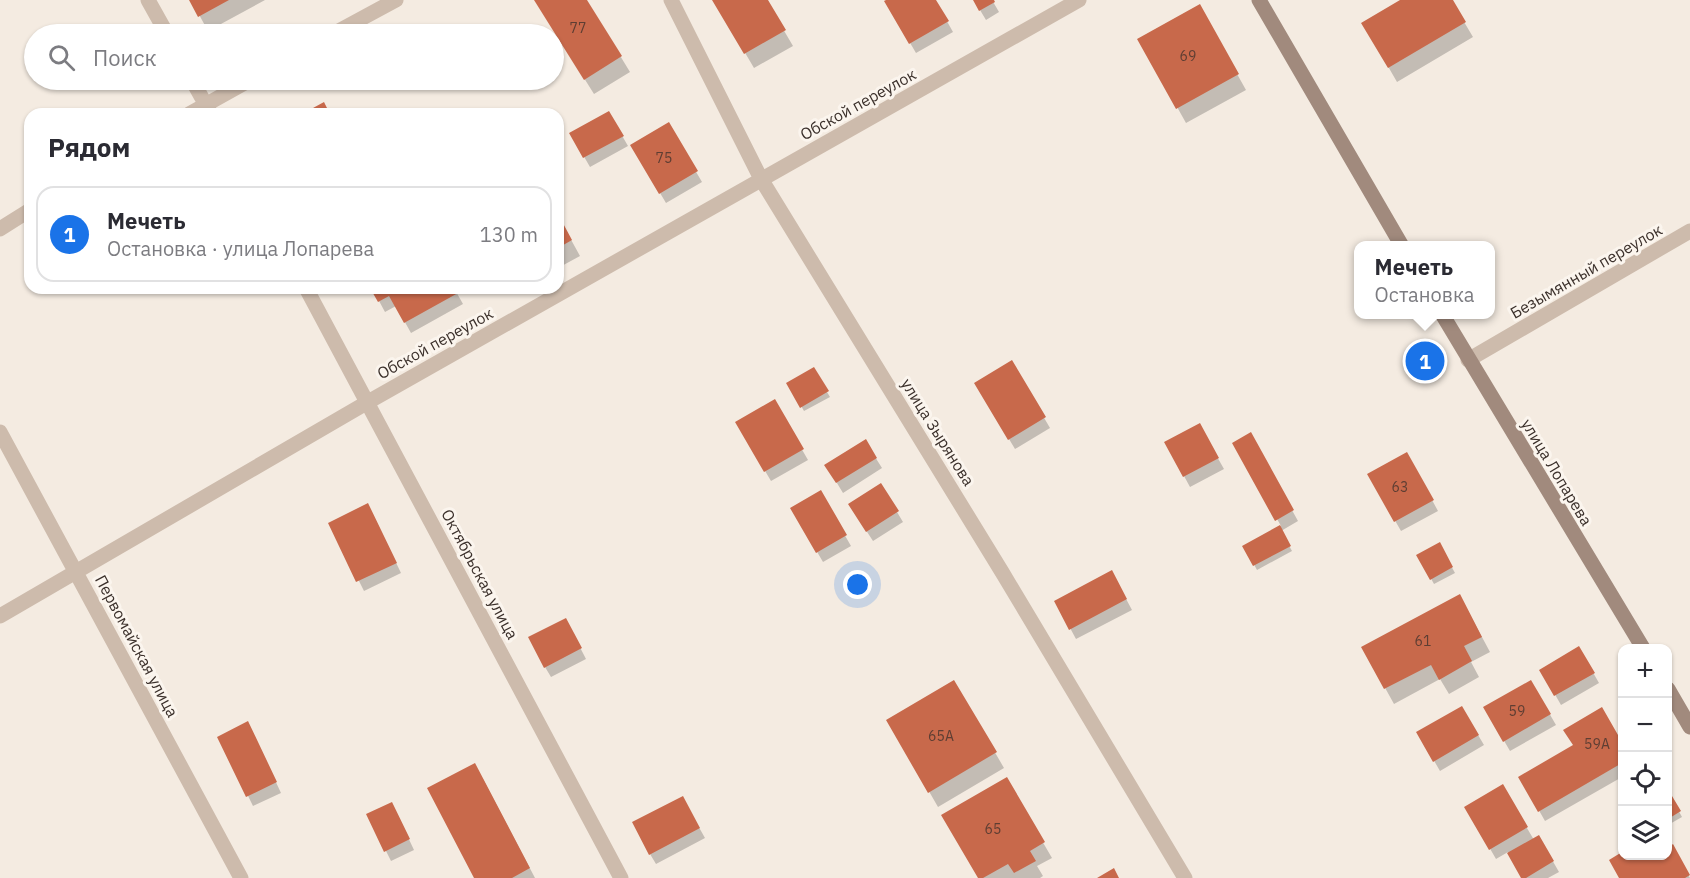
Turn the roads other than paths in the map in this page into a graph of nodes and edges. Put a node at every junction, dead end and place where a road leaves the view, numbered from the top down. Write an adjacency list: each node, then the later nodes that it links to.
1 (148, 0): 6 (street)
2 (396, 0): 7 (street)
3 (671, 0): 12 (street, улица Зырянова)
4 (1079, 0): 12 (street, Обской переулок)
5 (1259, 0): 16 (main road)
6 (161, 24)
7 (352, 24)
8 (198, 90): 10 (street)
9 (236, 90): 11 (street)
10 (207, 108)
11 (209, 108)
12 (762, 179): 17 (street, Обской переулок); 31 (street, улица Зырянова)
13 (24, 214): 14 (street)
14 (0, 229)
15 (1690, 231): 21 (street, Безымянный переулок)
16 (1399, 241)
17 (564, 291)
18 (309, 294): 22 (street, Октябрьская улица)
19 (559, 294): 22 (street, Обской переулок)
20 (1444, 319): 21 (main road, улица Лопарева)
21 (1468, 360): 26 (main road, улица Лопарева)
22 (368, 402): 24 (street, Обской переулок); 30 (street, Октябрьская улица)
23 (0, 432): 24 (street, Первомайская улица)
24 (76, 572): 25 (street, Обской переулок); 29 (street, Первомайская улица)
25 (0, 616)
26 (1641, 644)
27 (1672, 697): 28 (main road)
28 (1690, 727)
29 (241, 878)
30 (621, 878)
31 (1185, 878)

